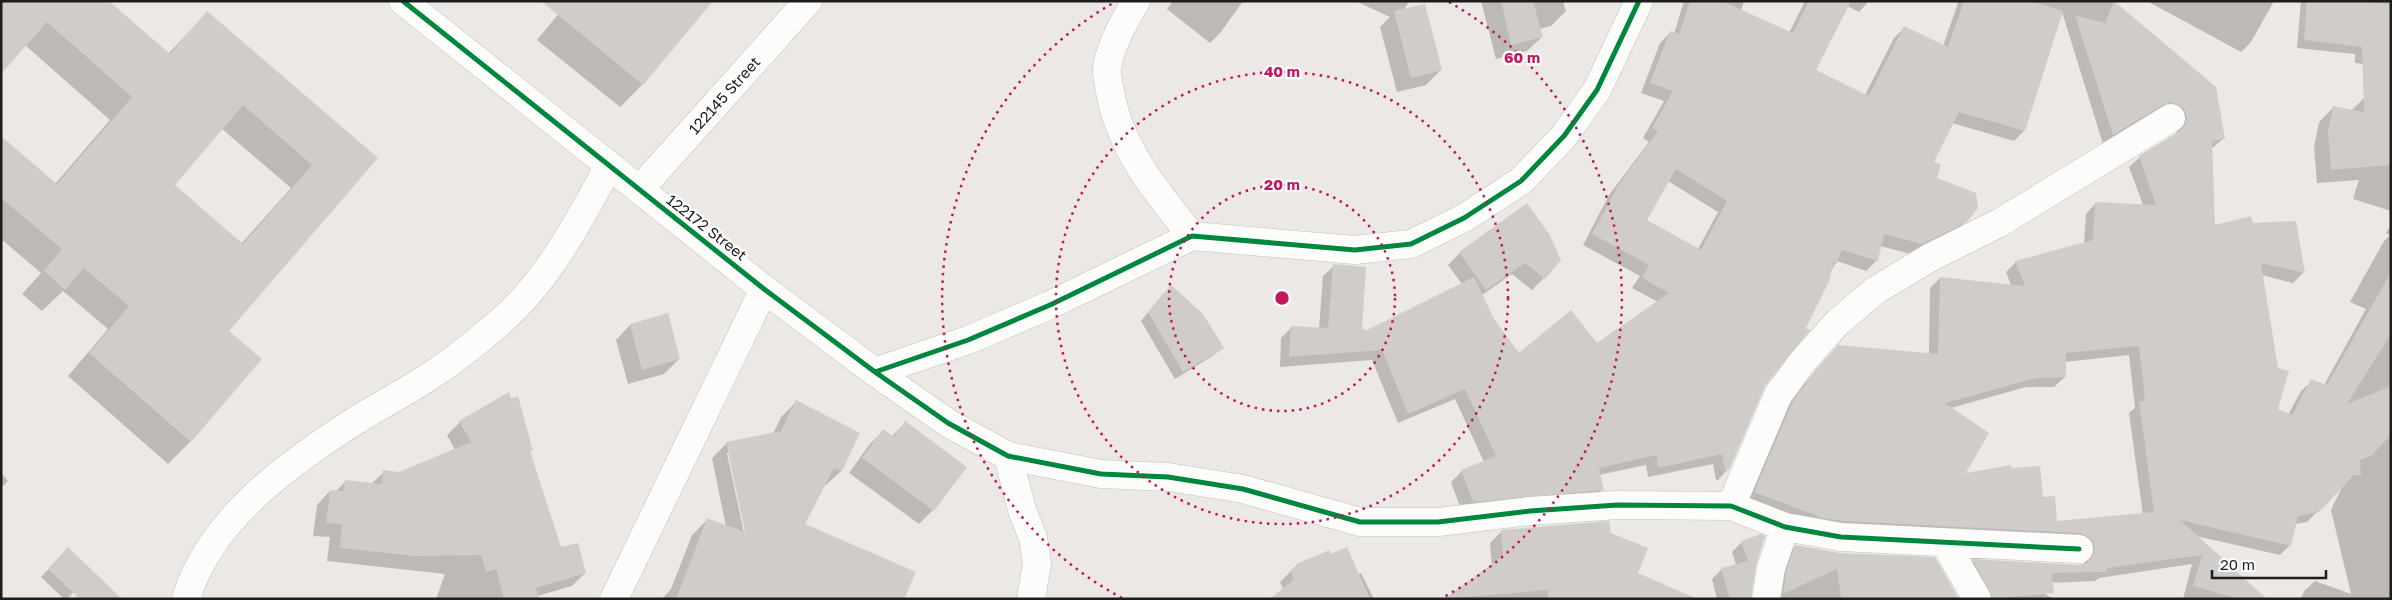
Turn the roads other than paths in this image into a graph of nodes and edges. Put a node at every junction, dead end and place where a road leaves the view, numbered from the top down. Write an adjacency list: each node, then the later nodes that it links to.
1 (403, 1): 6 (street, 122172 Street)
2 (808, 1): 7 (street, 122145 Street)
3 (1136, 1): 8 (street)
4 (1639, 1): 8 (street)
5 (2171, 118): 12 (street)
6 (609, 166): 7 (street, 122172 Street); 16 (street)
7 (639, 190): 9 (street, 122172 Street)
8 (1192, 236): 10 (street)
9 (764, 289): 10 (street, 122172 Street); 17 (street)
10 (875, 372): 11 (street, 122172 Street)
11 (1008, 456): 12 (street, 122172 Street); 18 (street)
12 (1731, 506): 13 (street)
13 (1785, 527): 14 (street); 19 (street)
14 (1945, 543): 15 (street); 20 (street)
15 (2079, 549)
16 (186, 599)
17 (614, 599)
18 (1031, 599)
19 (1766, 599)
20 (1977, 599)

